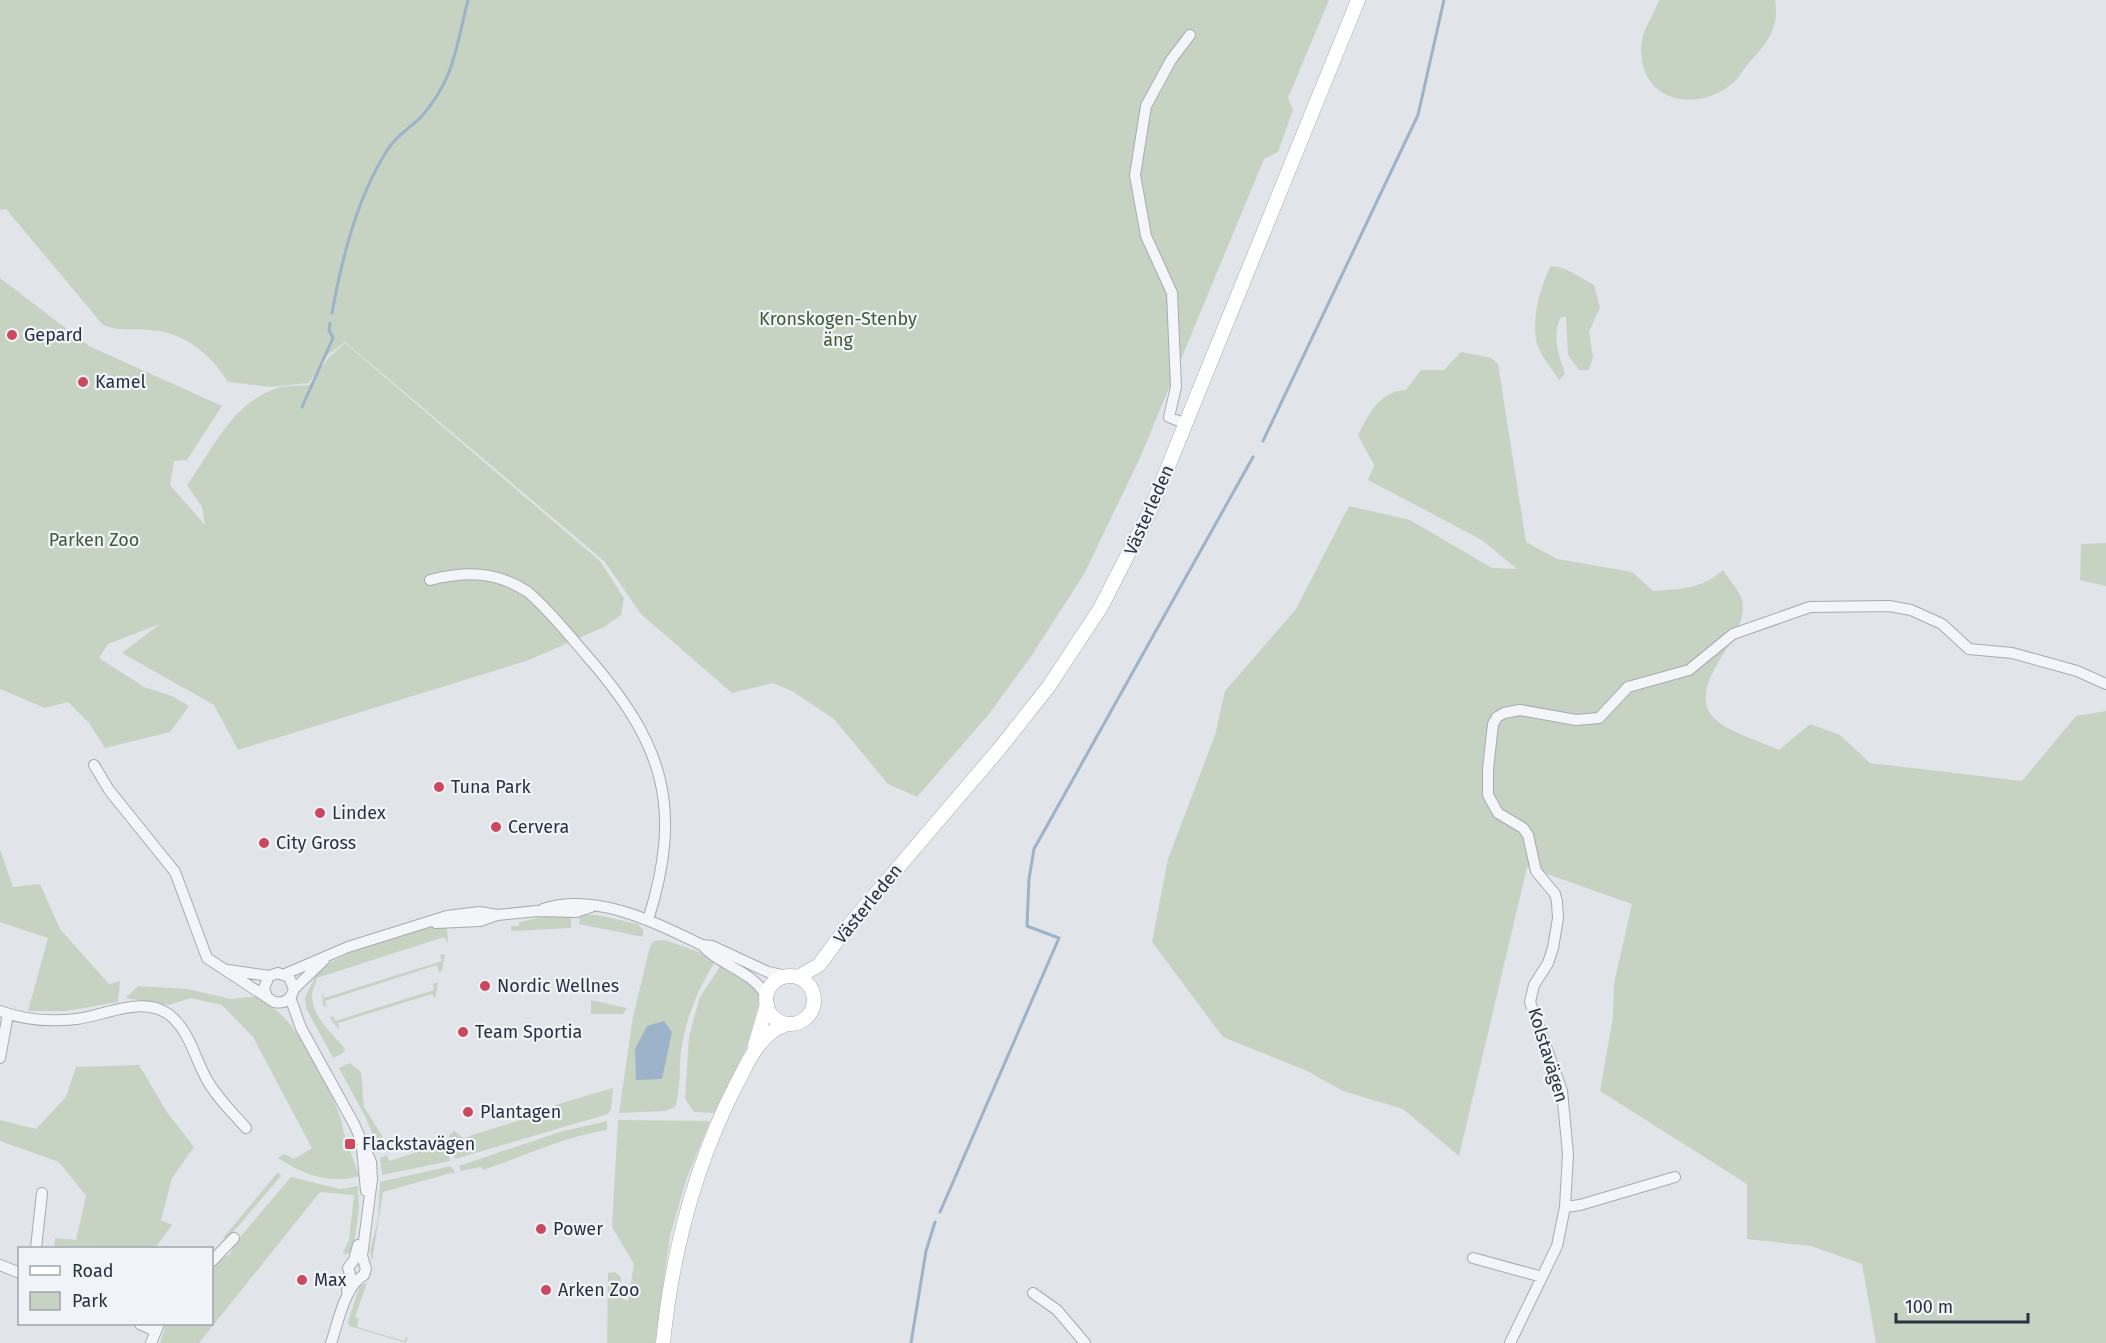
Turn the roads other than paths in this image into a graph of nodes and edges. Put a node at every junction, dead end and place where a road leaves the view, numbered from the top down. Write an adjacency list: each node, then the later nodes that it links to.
1 (1358, 0): 3 (main road, Västerleden)
2 (1190, 35): 3 (street)
3 (1186, 424): 10 (main road, Västerleden)
4 (430, 580): 7 (street)
5 (2106, 684): 28 (street, Kolstavägen)
6 (94, 765): 11 (street)
7 (648, 920): 8 (street); 9 (street)
8 (702, 945): 14 (street); 18 (street)
9 (329, 954): 12 (street); 15 (street)
10 (828, 955): 14 (main road, Västerleden); 16 (main road, Västerleden)
11 (220, 969): 13 (street); 17 (street)
12 (285, 974): 13 (street); 15 (street)
13 (269, 976): 17 (street)
14 (792, 976): 16 (main road); 18 (main road)
15 (292, 993): 19 (street); 22 (street)
16 (814, 995): 21 (main road)
17 (267, 997): 19 (street)
18 (766, 1001): 21 (main road); 23 (main road)
19 (278, 1002): 22 (street)
20 (4, 1013): 24 (street); 25 (street)
21 (787, 1024): 23 (main road)
22 (301, 1028): 33 (street)
23 (752, 1055): 42 (main road)
24 (0, 1059)
25 (246, 1128)
26 (1675, 1177): 28 (street)
27 (42, 1193): 30 (street)
28 (1565, 1207): 37 (street, Kolstavägen)
29 (234, 1238): 32 (street)
30 (36, 1247)
31 (1473, 1258): 37 (street)
32 (213, 1259)
33 (359, 1261): 36 (street); 36 (street)
34 (0, 1265): 35 (street)
35 (18, 1272)
36 (354, 1276): 40 (street)
37 (1542, 1278): 44 (street, Kolstavägen)
38 (1033, 1293): 43 (street)
39 (157, 1327): 41 (street)
40 (333, 1338)
41 (151, 1343)
42 (663, 1343)
43 (1085, 1343)
44 (1510, 1343)

